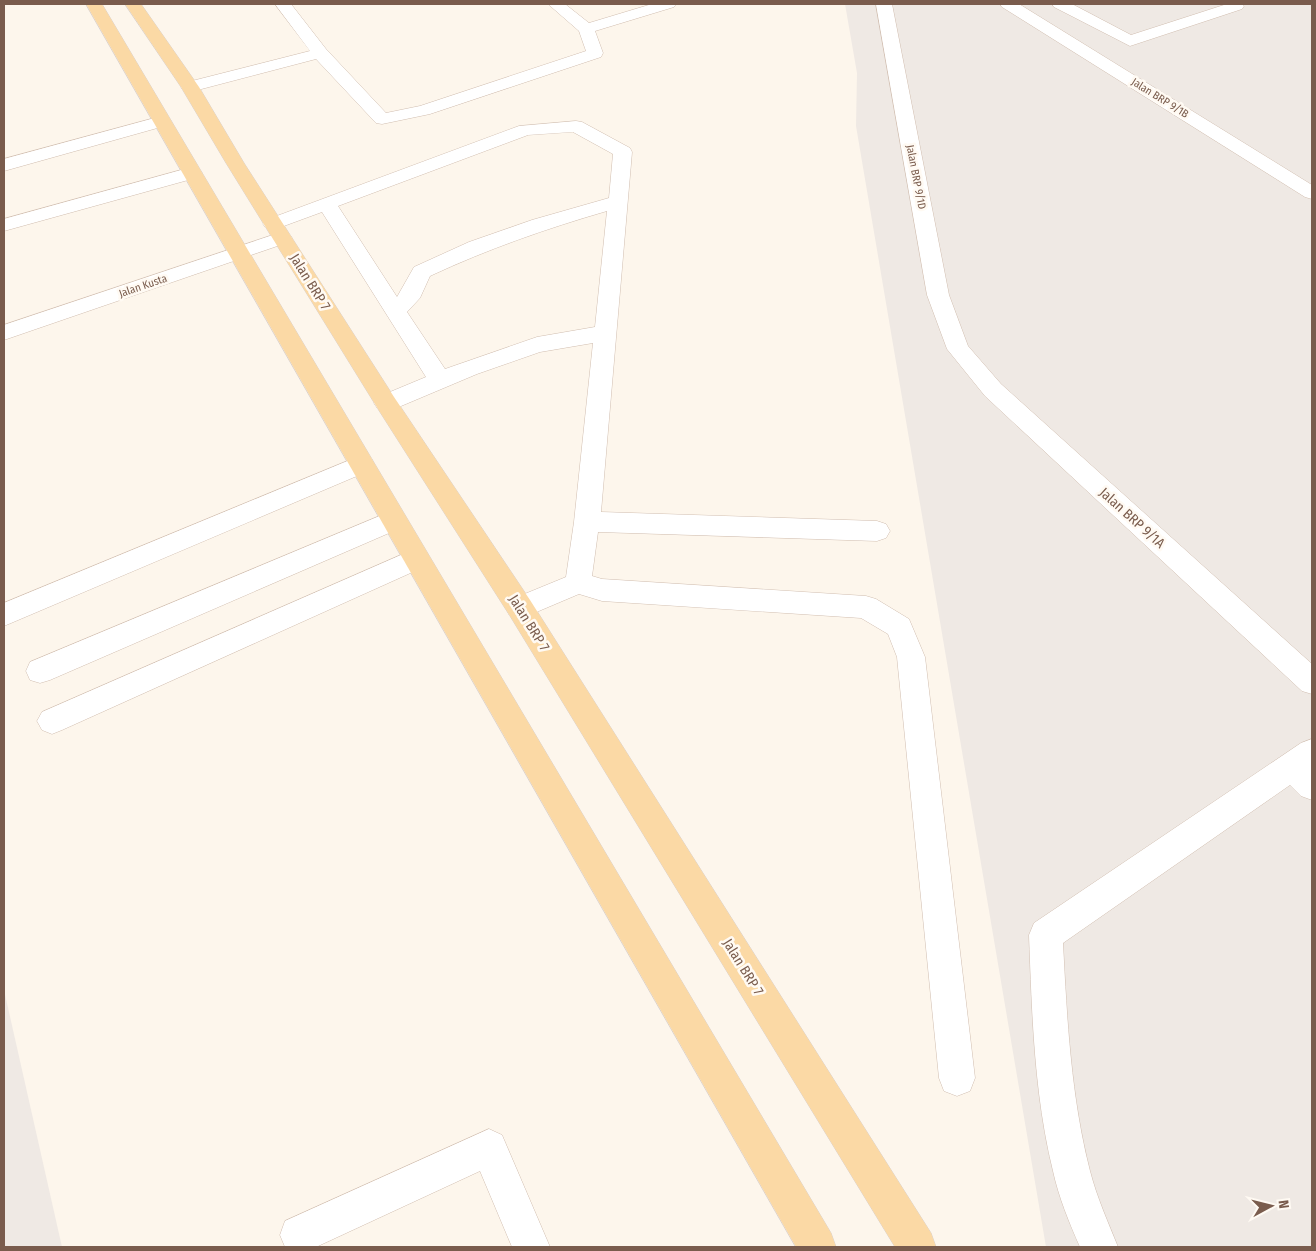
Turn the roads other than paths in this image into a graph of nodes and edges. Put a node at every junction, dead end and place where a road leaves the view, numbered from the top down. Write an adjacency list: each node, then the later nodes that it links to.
1 (94, 4): 13 (main road)
2 (133, 4): 12 (main road, Jalan BRP 7)
3 (284, 4): 11 (street)
4 (556, 4): 10 (street)
5 (668, 4): 10 (street)
6 (884, 4): 25 (street, Jalan BRP 9/1D)
7 (1008, 4): 16 (street, Jalan BRP 9/1B)
8 (1060, 4): 9 (street)
9 (1237, 5)
10 (586, 29): 11 (street)
11 (320, 53): 12 (street)
12 (190, 87): 20 (main road, Jalan BRP 7)
13 (162, 121): 14 (street); 15 (main road)
14 (4, 165)
15 (192, 172): 19 (street); 21 (main road)
16 (1312, 193)
17 (618, 202): 18 (street, Jalan Kusta); 22 (street); 24 (street)
18 (327, 204): 20 (street, Jalan Kusta); 22 (street)
19 (4, 226)
20 (278, 231): 21 (street, Jalan Kusta); 27 (main road, Jalan BRP 7)
21 (239, 254): 23 (street, Jalan Kusta); 28 (main road)
22 (396, 311): 26 (street)
23 (4, 333)
24 (605, 333): 26 (street); 30 (street)
25 (958, 348): 37 (street, Jalan BRP 9/1A)
26 (440, 380): 27 (street)
27 (386, 403): 34 (main road, Jalan BRP 7)
28 (362, 464): 29 (main road); 35 (street)
29 (394, 520): 32 (main road); 36 (street)
30 (587, 522): 31 (street); 33 (street)
31 (877, 531)
32 (417, 560): 38 (street); 43 (main road)
33 (578, 583): 34 (street); 40 (street)
34 (520, 608): 44 (main road, Jalan BRP 7)
35 (4, 615)
36 (40, 670)
37 (1312, 682)
38 (52, 721)
39 (1306, 769): 45 (street)
40 (957, 1078)
41 (299, 1235): 42 (street)
42 (531, 1247)
43 (817, 1247)
44 (917, 1247)
45 (1099, 1247)

